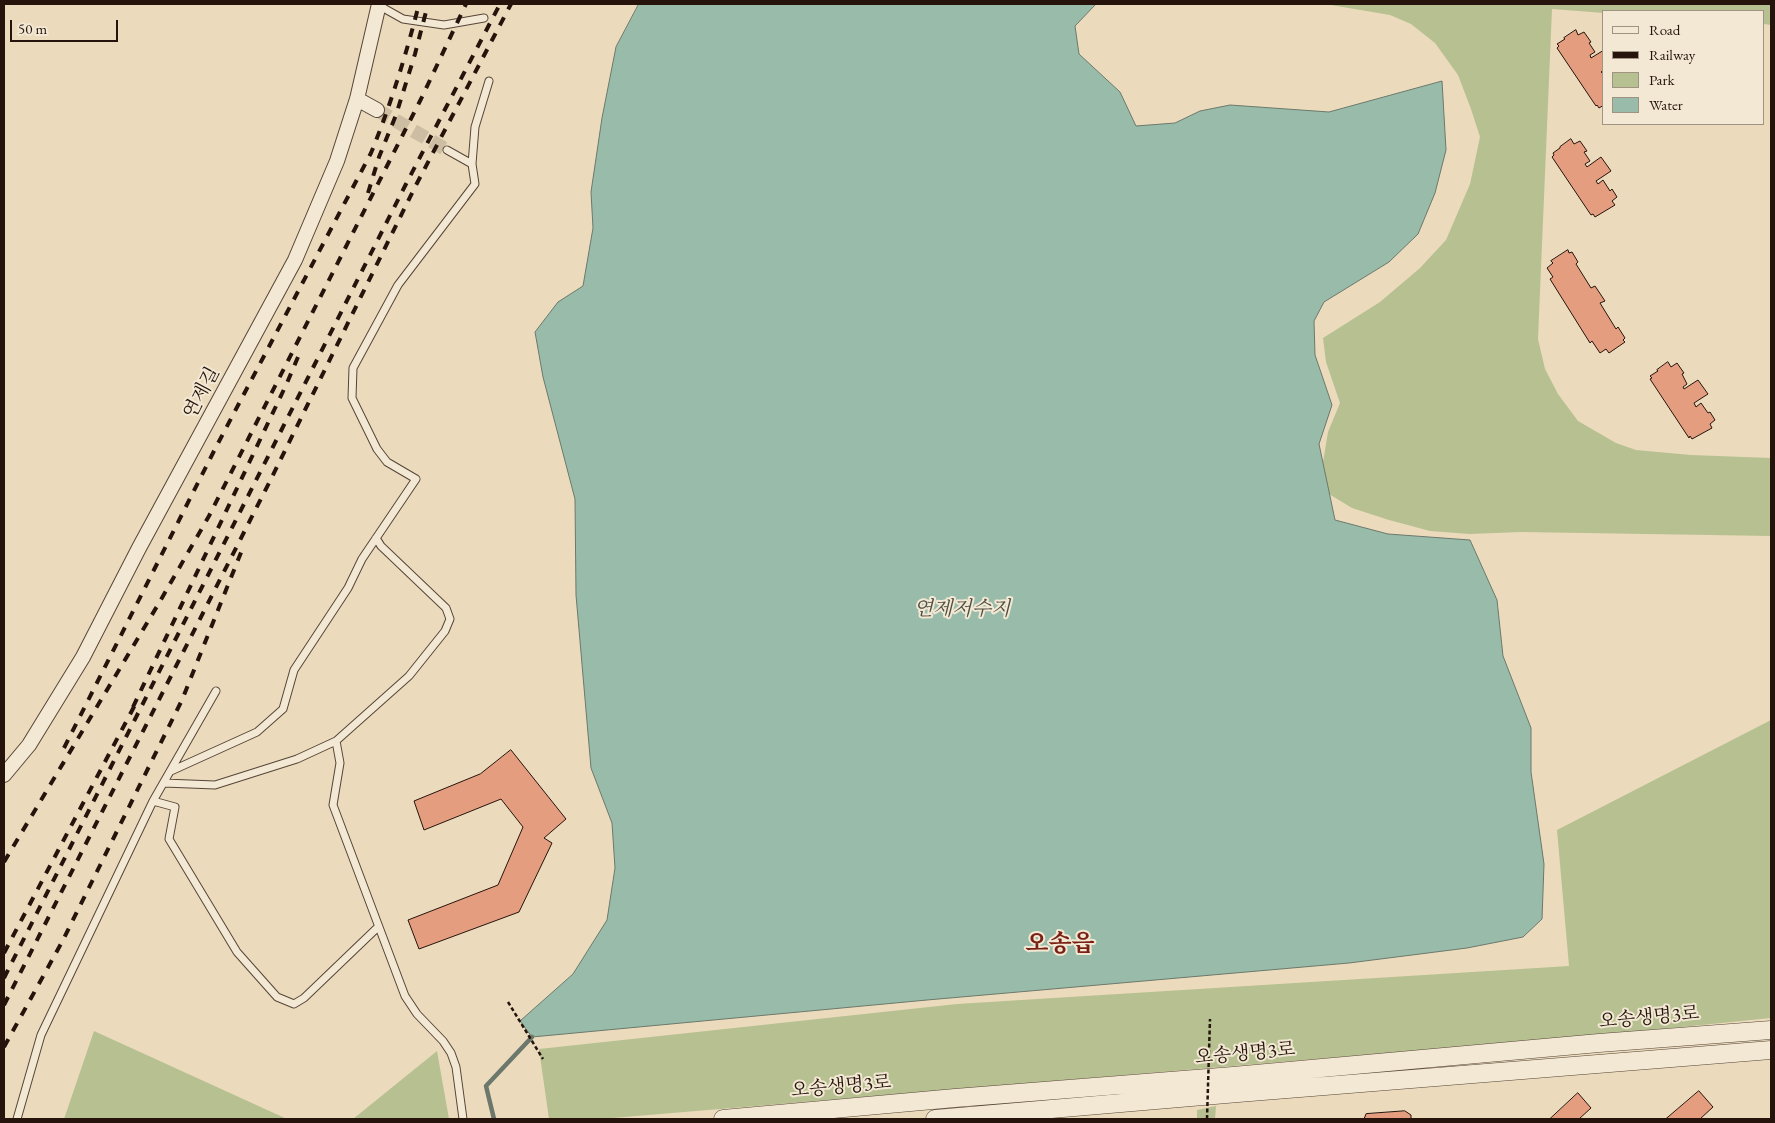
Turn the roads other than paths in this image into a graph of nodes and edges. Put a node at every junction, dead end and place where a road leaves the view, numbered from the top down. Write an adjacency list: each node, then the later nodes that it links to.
1 (378, 4): 2 (lane); 4 (street, 연제길)
2 (484, 18)
3 (489, 81): 7 (lane)
4 (357, 99): 5 (street); 12 (street, 연제길)
5 (377, 110)
6 (447, 150): 7 (lane)
7 (472, 164): 8 (lane)
8 (376, 538): 10 (lane); 11 (lane)
9 (216, 691): 11 (lane)
10 (336, 741): 13 (lane); 15 (lane)
11 (171, 771): 13 (lane)
12 (4, 775)
13 (164, 783): 14 (lane)
14 (153, 801): 15 (lane); 18 (lane)
15 (378, 927): 19 (lane)
16 (1771, 1030): 20 (street, 오송생명3로)
17 (1771, 1050): 21 (street, 오송생명3로)
18 (17, 1119)
19 (463, 1119)
20 (723, 1119)
21 (935, 1119)

